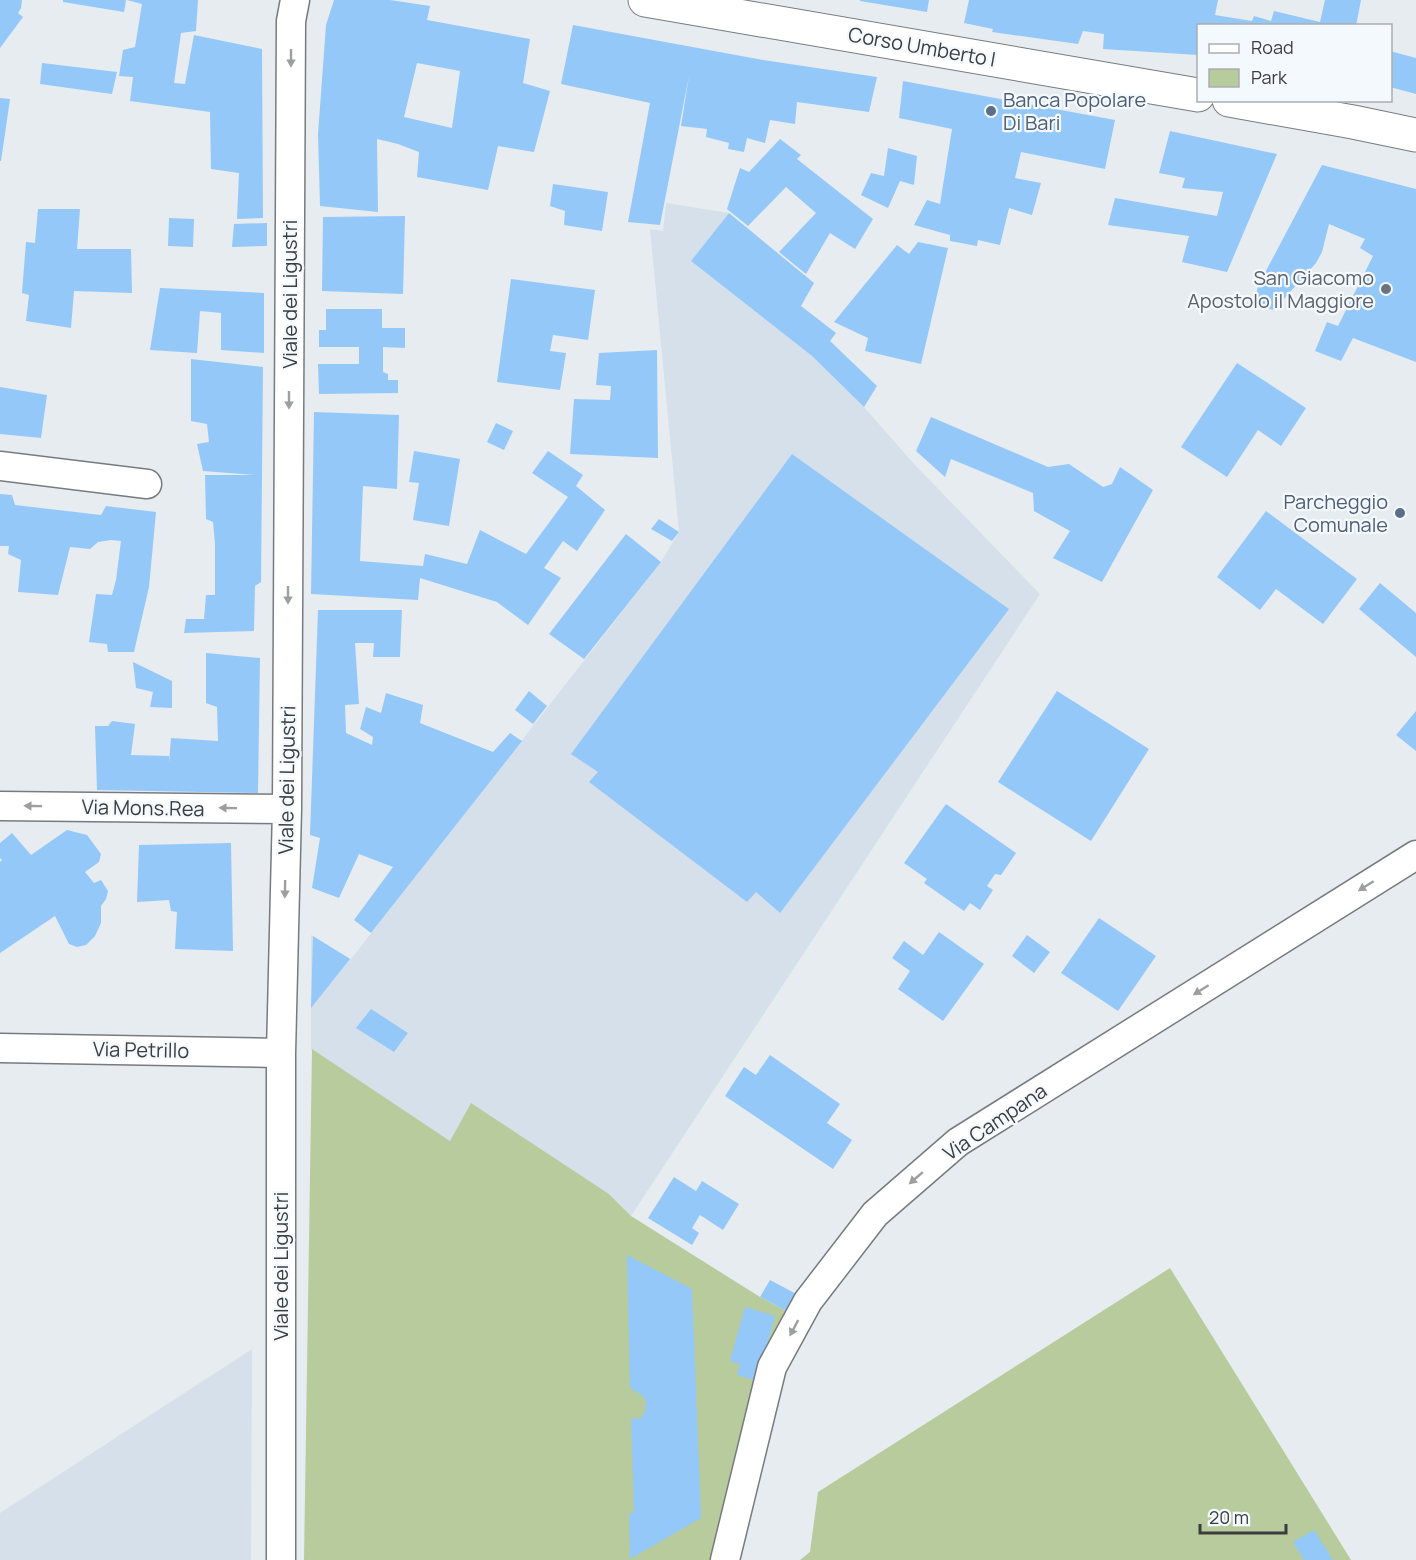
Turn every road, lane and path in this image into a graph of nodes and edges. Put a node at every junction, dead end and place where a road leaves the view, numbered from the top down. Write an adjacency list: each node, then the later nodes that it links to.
1 (295, 0): 9 (street, Viale dei Ligustri, one-way to 9)
2 (645, 0): 3 (main road, Corso Umberto I)
3 (1197, 95)
4 (1240, 102): 5 (main road)
5 (1416, 135)
6 (0, 466): 7 (street)
7 (147, 484)
8 (0, 806): 9 (street, Via Mons.Rea, one-way to 8)
9 (287, 809): 12 (street, Viale dei Ligustri, one-way to 12)
10 (1416, 855): 14 (street, Via Campana, one-way to 14)
11 (0, 1048): 12 (street, Via Petrillo)
12 (281, 1053): 13 (street, Viale dei Ligustri)
13 (281, 1560)
14 (725, 1560)

